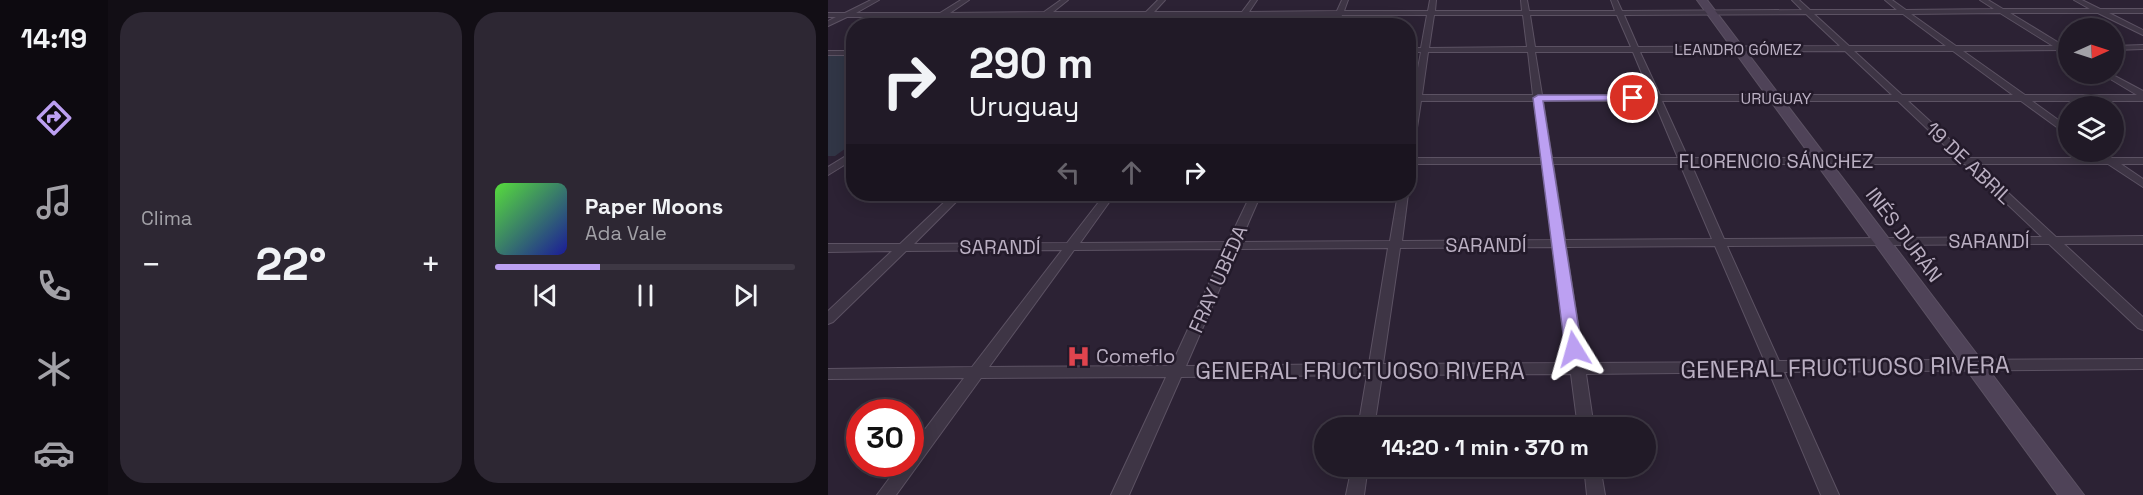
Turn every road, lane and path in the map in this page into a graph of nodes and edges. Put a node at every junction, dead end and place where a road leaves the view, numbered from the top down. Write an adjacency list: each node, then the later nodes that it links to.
1 (876, 0): 28 (street)
2 (966, 0): 29 (street)
3 (1065, 0): 25 (street)
4 (1162, 0): 26 (street)
5 (1254, 0): 22 (street)
6 (1345, 0): 23 (street)
7 (1433, 0): 24 (street)
8 (1524, 0): 18 (street)
9 (1614, 0): 19 (street)
10 (1795, 0): 20 (street, 19 DE ABRIL)
11 (1888, 0): 21 (street)
12 (1983, 0): 15 (street)
13 (2077, 0): 16 (street)
14 (1706, 6): 19 (street); 20 (street); 43 (street, INÉS DURÁN)
15 (2002, 11): 16 (street); 21 (street); 37 (street)
16 (2098, 11): 17 (street); 36 (street)
17 (2143, 11)
18 (1526, 12): 19 (street); 24 (street); 47 (street)
19 (1619, 12): 42 (street)
20 (1807, 12): 21 (street); 39 (street, 19 DE ABRIL)
21 (1904, 12): 40 (street)
22 (1244, 13): 23 (street); 26 (street); 33 (street)
23 (1339, 13): 24 (street); 34 (street)
24 (1432, 13): 46 (street)
25 (1046, 14): 26 (street); 29 (street); 31 (street)
26 (1148, 14): 32 (street)
27 (828, 15): 28 (street)
28 (846, 15): 29 (street); 35 (street)
29 (942, 15): 30 (street)
30 (937, 18)
31 (1041, 18)
32 (1144, 18)
33 (1241, 18)
34 (1337, 18)
35 (828, 24)
36 (2143, 33)
37 (2058, 44)
38 (2143, 47): 41 (street)
39 (1846, 48): 40 (street, LEANDRO GÓMEZ); 43 (street, LEANDRO GÓMEZ); 57 (street, 19 DE ABRIL)
40 (1955, 48): 44 (street, LEANDRO GÓMEZ); 58 (street)
41 (2124, 48)
42 (1634, 49): 43 (street, LEANDRO GÓMEZ); 47 (street, LEANDRO GÓMEZ); 52 (street)
43 (1739, 49): 56 (street, INÉS DURÁN)
44 (2058, 49)
45 (1416, 50): 46 (street, LEANDRO GÓMEZ)
46 (1425, 50): 47 (street, LEANDRO GÓMEZ); 51 (street)
47 (1531, 50): 55 (street)
48 (828, 53): 49 (street)
49 (846, 53)
50 (2122, 84): 53 (street)
51 (1416, 86)
52 (1656, 97): 55 (street, URUGUAY); 56 (street, URUGUAY); 61 (street)
53 (2143, 97): 58 (street, URUGUAY)
54 (1416, 98): 55 (street, URUGUAY)
55 (1538, 98): 64 (street)
56 (1775, 98): 57 (street, URUGUAY); 62 (street, INÉS DURÁN)
57 (1899, 98): 58 (street, URUGUAY); 65 (street, 19 DE ABRIL)
58 (2024, 98): 59 (street)
59 (2058, 124)
60 (846, 159): 69 (street)
61 (1684, 160): 62 (street, FLORENCIO SÁNCHEZ); 64 (street, FLORENCIO SÁNCHEZ); 82 (street)
62 (1822, 160): 65 (street, FLORENCIO SÁNCHEZ); 80 (street, INÉS DURÁN)
63 (1416, 161): 64 (street, FLORENCIO SÁNCHEZ)
64 (1547, 161): 85 (street)
65 (1967, 161): 66 (street, FLORENCIO SÁNCHEZ); 81 (street, 19 DE ABRIL)
66 (2058, 161)
67 (2124, 161): 68 (street, FLORENCIO SÁNCHEZ)
68 (2143, 161)
69 (841, 162): 70 (street); 72 (street); 73 (street)
70 (846, 162)
71 (2111, 162): 74 (street)
72 (828, 163)
73 (828, 172)
74 (2143, 184)
75 (952, 201): 88 (street)
76 (1105, 201): 86 (street)
77 (1253, 201): 84 (street, FRAY UBEDA)
78 (1401, 201): 83 (street)
79 (2143, 240): 81 (street, SARANDÍ)
80 (1883, 241): 81 (street, SARANDÍ); 82 (street, SARANDÍ); 92 (street, INÉS DURÁN)
81 (2053, 241): 90 (street, 19 DE ABRIL)
82 (1719, 243): 85 (street, SARANDÍ); 93 (street)
83 (1395, 244): 84 (street, SARANDÍ); 85 (street, SARANDÍ); 95 (street)
84 (1233, 245): 86 (street, SARANDÍ); 94 (street, FRAY UBEDA)
85 (1558, 245): 96 (street)
86 (1070, 247): 88 (street, SARANDÍ); 97 (street)
87 (828, 248): 88 (street, SARANDÍ)
88 (903, 248): 89 (street)
89 (828, 319)
90 (2143, 326)
91 (2143, 364): 92 (street, GENERAL FRUCTUOSO RIVERA)
92 (1975, 365): 93 (street, GENERAL FRUCTUOSO RIVERA); 110 (street, INÉS DURÁN)
93 (1774, 367): 96 (street, GENERAL FRUCTUOSO RIVERA); 109 (street)
94 (1177, 370): 95 (street, GENERAL FRUCTUOSO RIVERA); 97 (street, GENERAL FRUCTUOSO RIVERA); 106 (street, FRAY UBEDA)
95 (1376, 370): 96 (street, GENERAL FRUCTUOSO RIVERA); 99 (street)
96 (1577, 370): 100 (street)
97 (977, 373): 98 (street, GENERAL FRUCTUOSO RIVERA); 101 (street)
98 (828, 374)
99 (1368, 417)
100 (1584, 417)
101 (924, 444)
102 (900, 477): 105 (street)
103 (1358, 477): 107 (street)
104 (1594, 477): 108 (street)
105 (886, 495)
106 (1120, 495)
107 (1356, 495)
108 (1596, 495)
109 (1830, 495)
110 (2072, 495)

